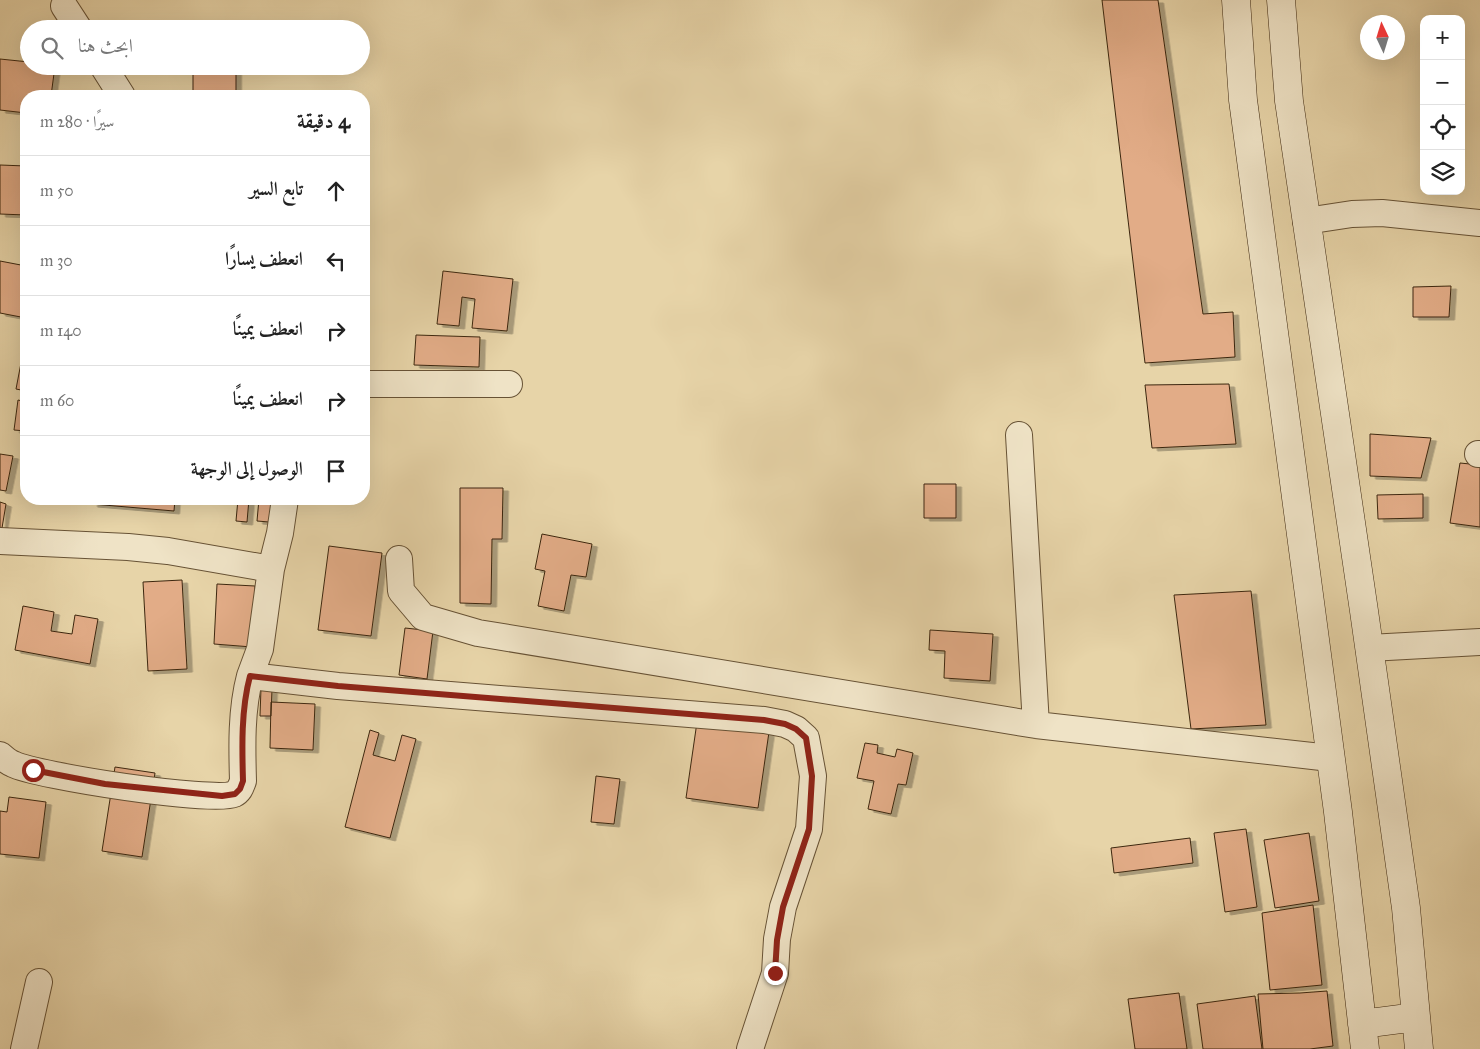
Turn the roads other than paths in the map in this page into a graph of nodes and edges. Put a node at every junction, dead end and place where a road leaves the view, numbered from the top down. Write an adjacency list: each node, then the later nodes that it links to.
1 (1236, 0): 21 (main road)
2 (1280, 0): 7 (main road)
3 (64, 6): 4 (street)
4 (73, 20)
5 (109, 75): 6 (street)
6 (118, 90)
7 (1306, 221): 8 (street); 17 (main road)
8 (1480, 223)
9 (370, 384): 10 (street)
10 (509, 384)
11 (1019, 435): 19 (street)
12 (284, 505): 15 (street)
13 (0, 541): 15 (street)
14 (399, 558): 19 (street)
15 (271, 569): 18 (street)
16 (1480, 642): 17 (street)
17 (1369, 648): 23 (main road)
18 (250, 676): 20 (street); 26 (street)
19 (1036, 726): 21 (street)
20 (0, 756)
21 (1330, 758): 24 (main road)
22 (40, 982): 25 (street)
23 (1416, 1017): 24 (main road); 27 (main road)
24 (1364, 1036)
25 (24, 1049)
26 (750, 1049)
27 (1419, 1049)

